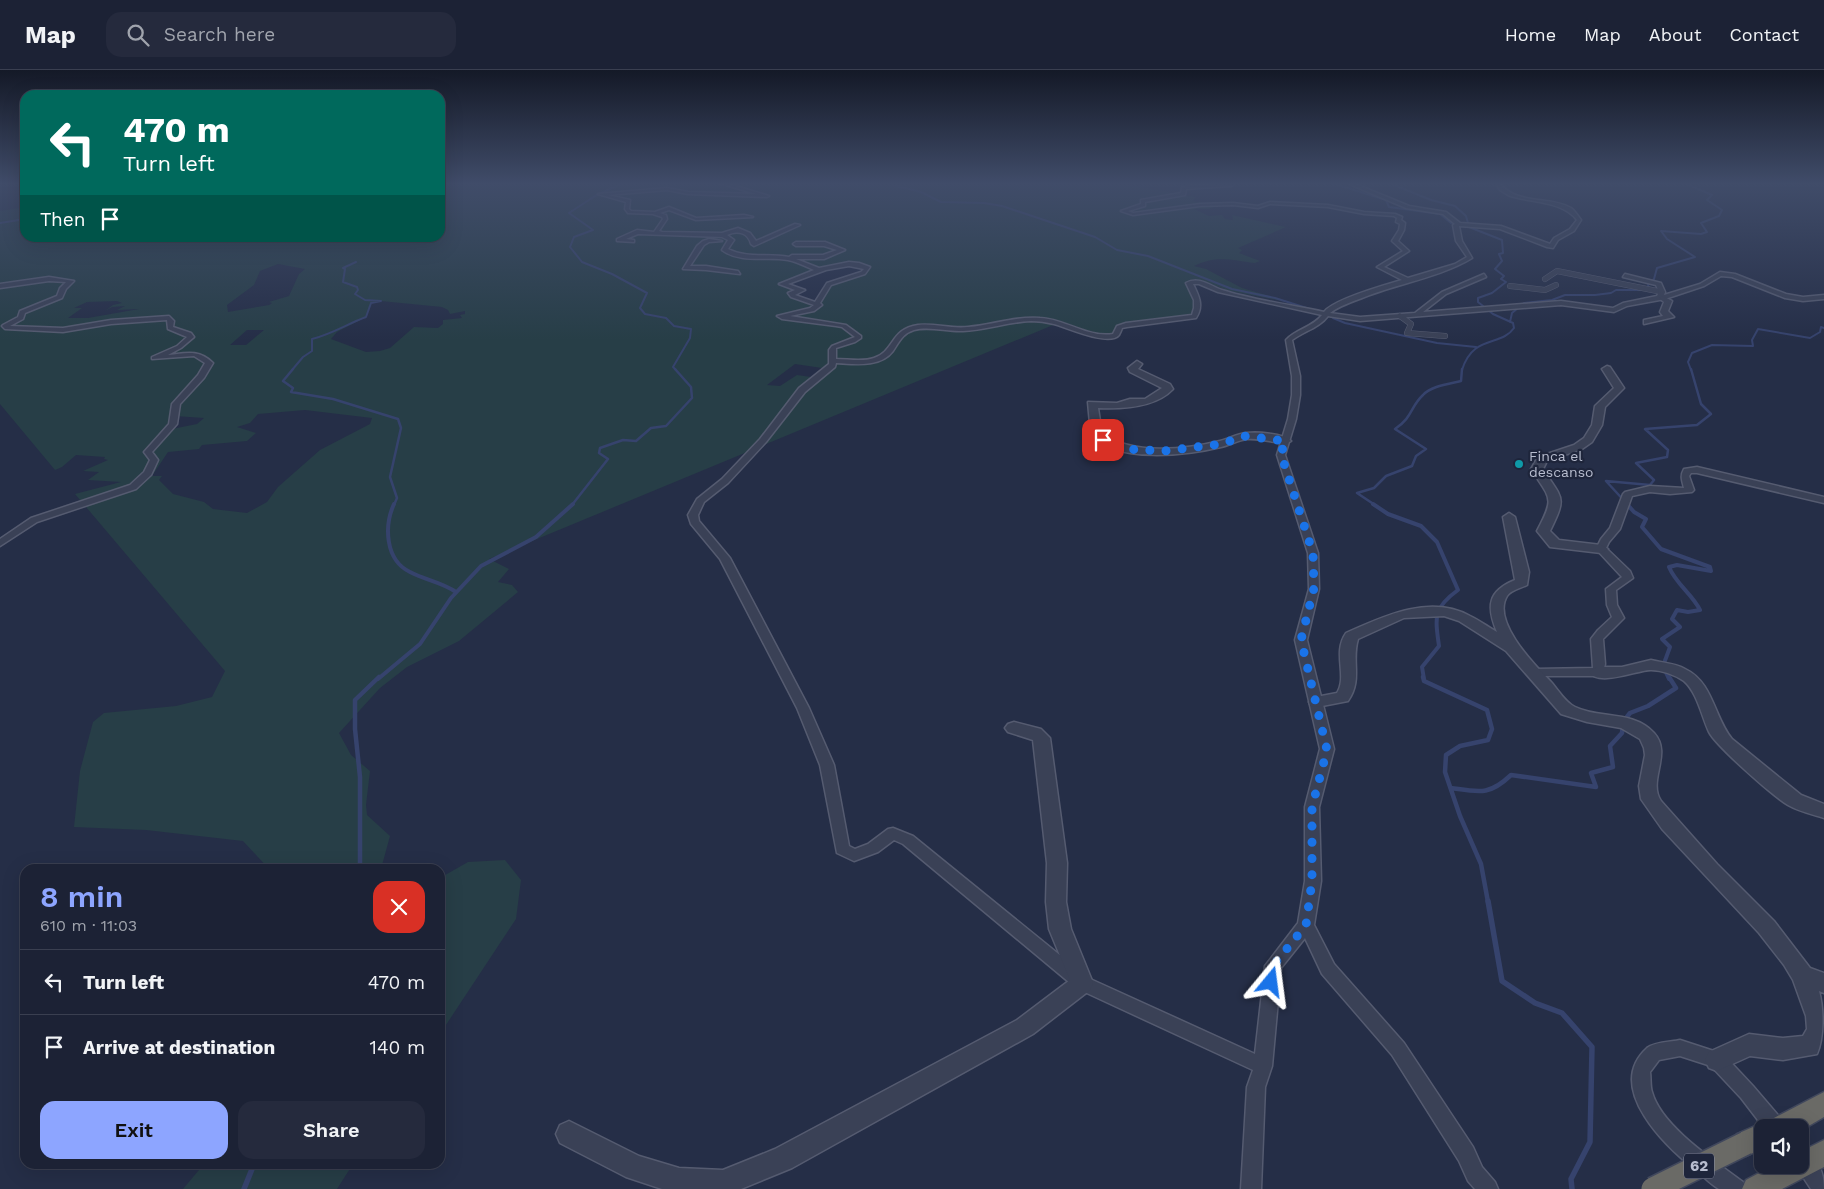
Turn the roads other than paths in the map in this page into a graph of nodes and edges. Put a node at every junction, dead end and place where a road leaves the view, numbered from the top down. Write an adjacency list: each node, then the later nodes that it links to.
1 (630, 235): 10 (street)
2 (699, 235): 9 (street)
3 (750, 235): 4 (street)
4 (774, 235)
5 (1400, 235): 21 (street)
6 (1458, 235): 21 (street)
7 (1522, 235): 8 (street)
8 (1562, 235)
9 (723, 236): 12 (street)
10 (632, 241)
11 (672, 241): 12 (street)
12 (730, 244): 14 (street); 16 (street)
13 (796, 244): 14 (street)
14 (786, 258): 15 (street)
15 (817, 269): 28 (street); 28 (street)
16 (738, 273)
17 (1571, 274): 20 (street); 22 (street); 22 (street)
18 (1484, 276): 30 (street)
19 (1625, 276): 26 (street)
20 (1545, 279)
21 (1407, 280): 29 (street)
22 (1597, 280): 26 (street)
23 (0, 286): 40 (street)
24 (1510, 286): 25 (street)
25 (1556, 286)
26 (1660, 294): 27 (street); 30 (street); 32 (street)
27 (1824, 297)
28 (817, 304): 34 (street)
29 (1325, 314): 31 (street); 34 (street); 37 (street)
30 (1417, 314): 31 (street)
31 (1400, 316): 33 (street)
32 (1647, 322)
33 (1445, 336)
34 (833, 361): 51 (street)
35 (1137, 364): 37 (street)
36 (1607, 369): 41 (street)
37 (1285, 441): 45 (street)
38 (1824, 500): 41 (street)
39 (1509, 517): 42 (street)
40 (0, 544)
41 (1601, 549): 43 (street)
42 (1511, 648): 44 (street); 45 (street)
43 (1597, 672): 44 (street); 47 (street)
44 (1536, 673): 49 (street)
45 (1317, 702): 48 (street)
46 (1014, 728): 51 (street)
47 (1824, 811)
48 (1306, 925): 53 (street); 62 (street)
49 (1802, 975): 50 (street); 52 (street)
50 (1824, 982)
51 (1082, 983): 53 (street); 57 (street)
52 (1717, 1060): 55 (street); 64 (street)
53 (1263, 1066): 61 (street)
54 (1824, 1104): 56 (highway)
55 (1769, 1119)
56 (1797, 1119)
57 (569, 1134)
58 (1754, 1139): 63 (highway, 62, bridge)
59 (1814, 1158): 60 (highway); 65 (street)
60 (1764, 1184)
61 (1251, 1189)
62 (1488, 1189)
63 (1653, 1189)
64 (1736, 1189)
65 (1823, 1189)

